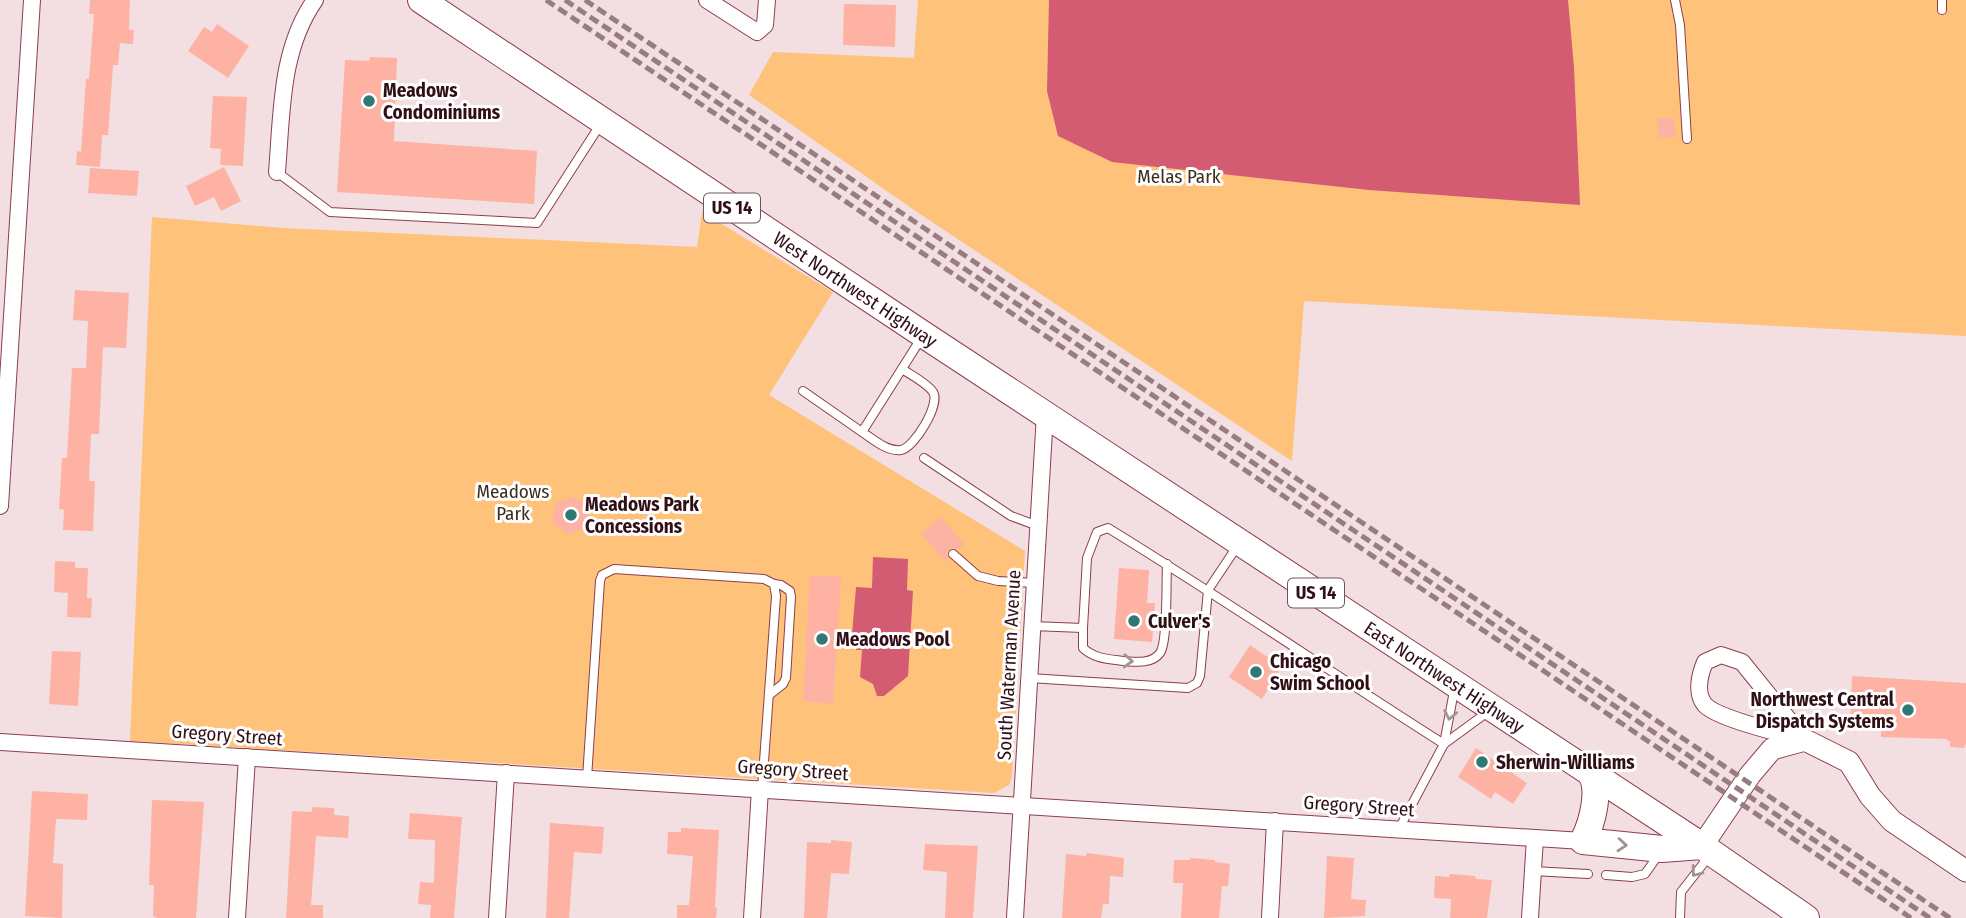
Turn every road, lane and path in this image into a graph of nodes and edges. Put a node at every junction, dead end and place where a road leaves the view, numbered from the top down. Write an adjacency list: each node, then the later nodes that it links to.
1 (32, 0): 11 (street)
2 (315, 0): 9 (street)
3 (421, 0): 7 (main road, West Northwest Highway / US 14)
4 (707, 0): 5 (street)
5 (767, 0)
6 (1675, 0): 8 (lane)
7 (602, 122): 9 (lane); 12 (main road, West Northwest Highway / US 14)
8 (1688, 139)
9 (277, 172)
10 (0, 223): 11 (street)
11 (18, 227): 18 (street)
12 (924, 335): 13 (lane); 15 (main road, West Northwest Highway / US 14)
13 (902, 369): 16 (lane); 16 (lane)
14 (803, 391): 16 (lane)
15 (1045, 414): 19 (street, South Waterman Avenue); 20 (main road, East Northwest Highway / US 14)
16 (862, 432)
17 (923, 458): 19 (lane)
18 (0, 506)
19 (1038, 526): 23 (street, South Waterman Avenue)
20 (1240, 543): 25 (lane); 29 (main road, East Northwest Highway / US 14)
21 (953, 554): 23 (lane)
22 (1167, 564): 25 (lane); 27 (lane); 27 (lane, one-way to 22)
23 (1035, 583): 26 (street, South Waterman Avenue)
24 (774, 584): 30 (lane); 30 (lane); 38 (lane)
25 (1208, 590): 28 (lane); 34 (lane)
26 (1032, 626): 27 (lane); 28 (street, South Waterman Avenue)
27 (1083, 628)
28 (1029, 678): 40 (street, South Waterman Avenue)
29 (1455, 685): 31 (main road, East Northwest Highway / US 14); 34 (lane, one-way to 34)
30 (769, 695): 39 (lane)
31 (1492, 709): 34 (lane); 36 (main road, East Northwest Highway / US 14)
32 (1805, 740): 32 (street); 46 (street); 48 (street)
33 (0, 742): 35 (street, Gregory Street)
34 (1444, 744): 42 (lane)
35 (247, 757): 37 (street, Gregory Street); 51 (street)
36 (1588, 771): 44 (main road); 46 (main road, East Northwest Highway / US 14)
37 (506, 773): 38 (street, Gregory Street); 52 (street)
38 (587, 778): 39 (street, Gregory Street)
39 (761, 789): 40 (street, Gregory Street); 53 (street)
40 (1022, 805): 41 (street, Gregory Street); 54 (street, South Waterman Avenue)
41 (1275, 821): 42 (street, Gregory Street); 55 (street)
42 (1399, 829): 43 (street, Gregory Street)
43 (1535, 838): 44 (street, Gregory Street); 47 (street)
44 (1583, 841): 45 (main road, one-way to 45)
45 (1661, 849): 46 (main road); 50 (lane)
46 (1707, 849): 57 (lane, one-way to 57); 58 (main road, East Northwest Highway / US 14)
47 (1533, 871): 49 (lane); 56 (street)
48 (1966, 871)
49 (1588, 874)
50 (1606, 875)
51 (237, 918)
52 (498, 918)
53 (752, 918)
54 (1015, 918)
55 (1270, 918)
56 (1530, 918)
57 (1680, 918)
58 (1806, 918)

